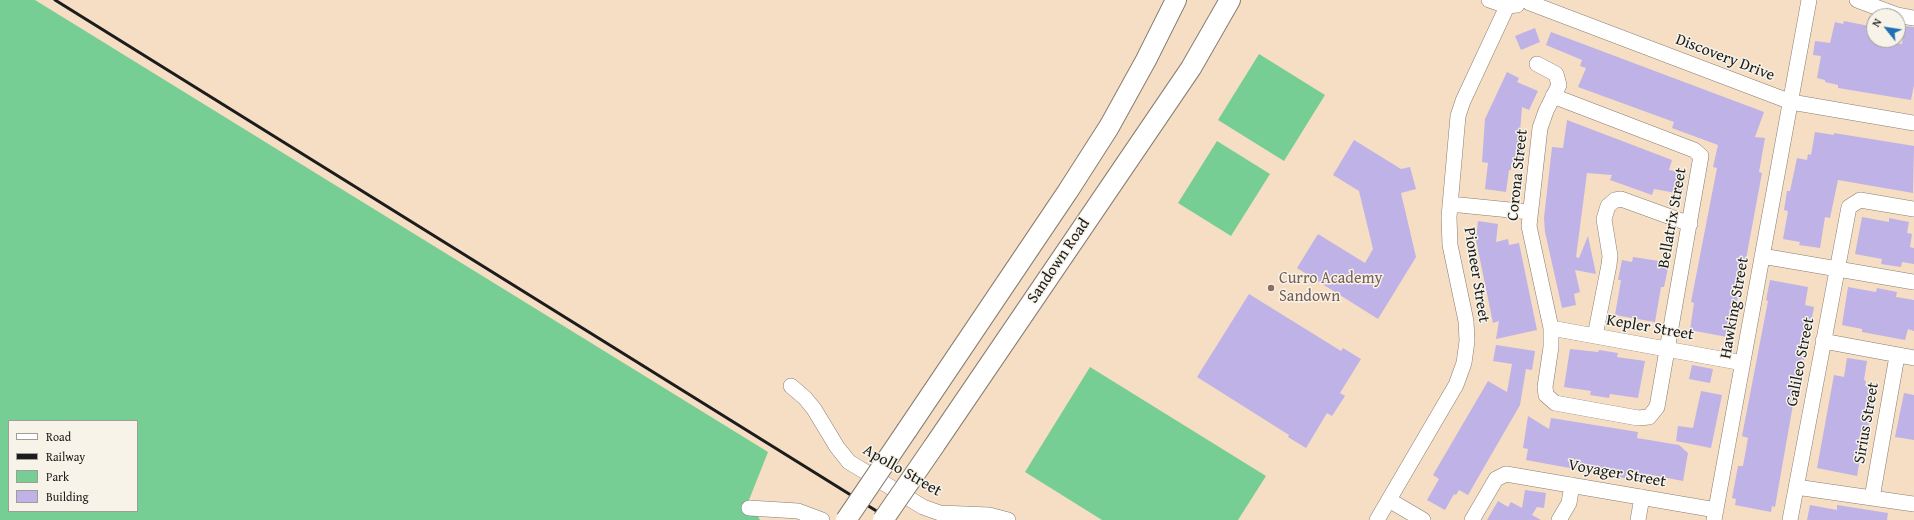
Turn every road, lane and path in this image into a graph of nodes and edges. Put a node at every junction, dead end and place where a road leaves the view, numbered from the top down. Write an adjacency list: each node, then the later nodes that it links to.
1 (1176, 0): 37 (main road, Sandown Road, bridge)
2 (1230, 0): 38 (main road, Sandown Road, bridge)
3 (1489, 0): 7 (street, Discovery Drive)
4 (1809, 0): 11 (street, Hawking Street)
5 (1857, 0): 8 (street)
6 (1528, 2): 7 (street, Discovery Drive); 11 (street, Discovery Drive)
7 (1508, 3): 13 (street, Pioneer Street)
8 (1914, 18)
9 (1537, 64): 10 (street, Corona Street)
10 (1553, 96): 15 (street, Corona Street); 16 (street, Bellatrix Street)
11 (1791, 102): 12 (street, Discovery Drive); 17 (street, Hawking Street)
12 (1914, 123)
13 (1450, 204): 15 (street); 32 (street, Pioneer Street)
14 (1914, 209): 18 (street, Galileo Street)
15 (1530, 212): 20 (street, Corona Street)
16 (1690, 224): 21 (street); 23 (street, Bellatrix Street)
17 (1762, 256): 18 (street); 26 (street, Hawking Street)
18 (1837, 269): 19 (street); 22 (street, Galileo Street)
19 (1914, 282)
20 (1551, 328): 21 (street, Kepler Street); 23 (street, Corona Street)
21 (1594, 336): 23 (street, Kepler Street)
22 (1823, 341): 24 (street); 29 (street, Galileo Street)
23 (1667, 349): 26 (street, Kepler Street)
24 (1897, 356): 25 (street); 31 (street, Sirius Street)
25 (1914, 358)
26 (1743, 363): 35 (street, Hawking Street)
27 (791, 386): 39 (street, Apollo Street)
28 (1572, 485): 30 (street, Voyager Street); 42 (street, Voyager Street); 43 (street)
29 (1796, 487): 31 (street); 45 (street, Galileo Street)
30 (1642, 497): 35 (street, Voyager Street); 44 (street)
31 (1872, 498): 33 (street)
32 (1389, 500): 40 (street, Pioneer Street); 41 (street)
33 (1914, 504)
34 (749, 508): 36 (street)
35 (1715, 515)
36 (822, 520)
37 (846, 520)
38 (883, 520)
39 (1008, 520)
40 (1377, 520)
41 (1423, 520)
42 (1472, 520)
43 (1559, 520)
44 (1638, 520)
45 (1790, 520)

